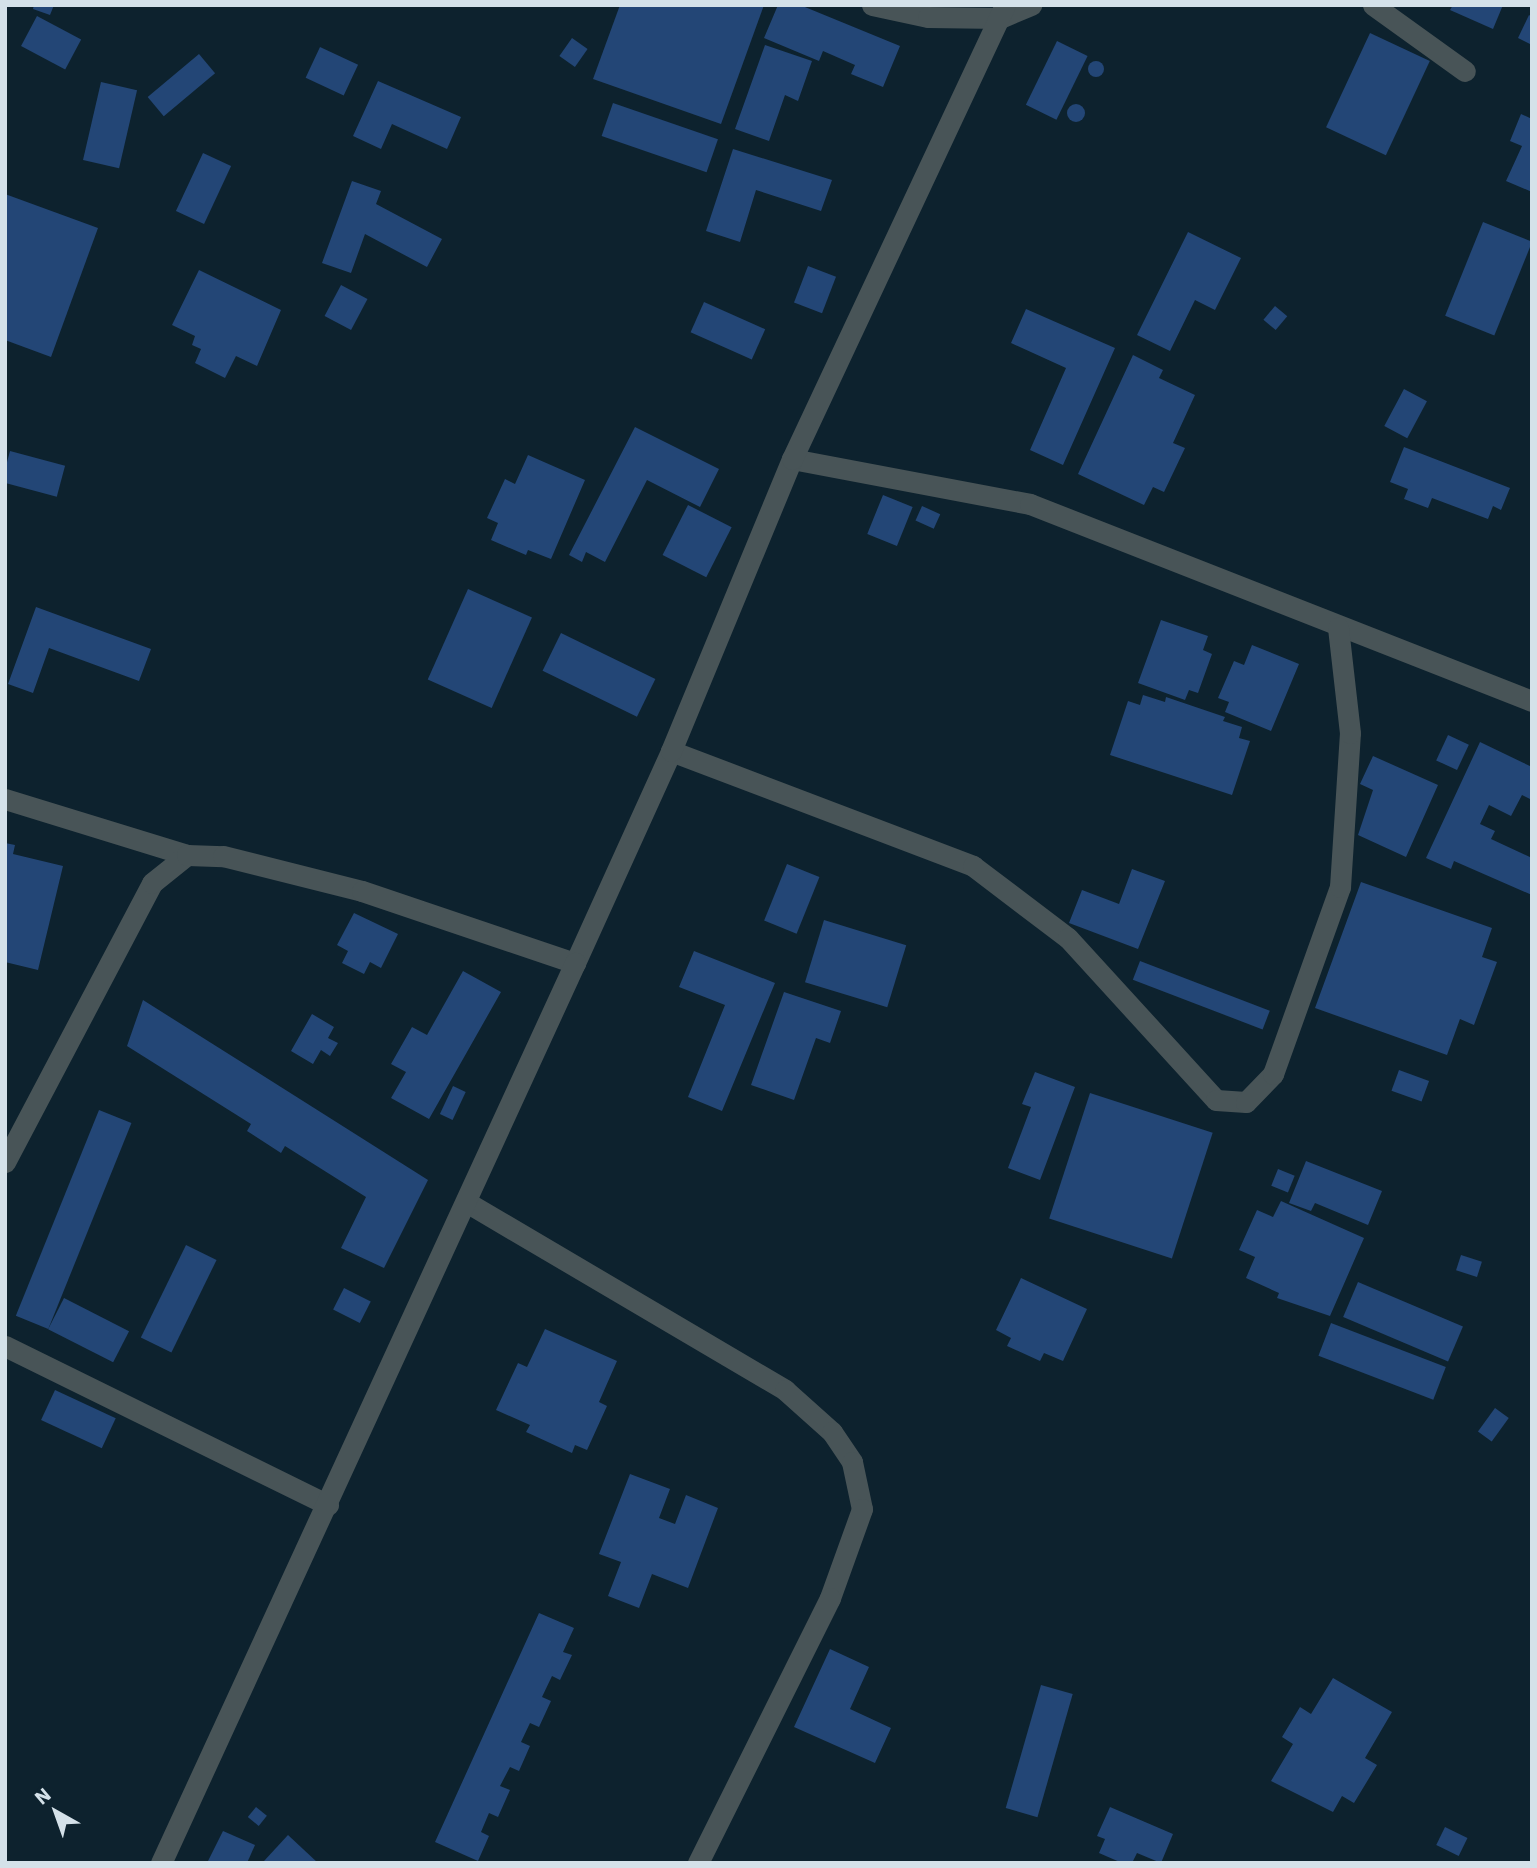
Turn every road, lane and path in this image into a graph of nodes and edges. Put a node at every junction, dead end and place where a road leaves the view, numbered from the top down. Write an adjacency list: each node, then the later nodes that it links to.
1 (872, 5): 4 (street)
2 (1031, 5): 4 (street)
3 (1373, 5): 5 (street)
4 (1002, 12): 6 (street)
5 (1465, 71)
6 (792, 459): 7 (street); 9 (street)
7 (1338, 628): 8 (street); 9 (street)
8 (1532, 701)
9 (671, 751): 12 (street)
10 (5, 799): 11 (street)
11 (187, 855): 12 (street); 13 (street)
12 (575, 963): 14 (street)
13 (5, 1162)
14 (468, 1203): 16 (street); 18 (street)
15 (5, 1346): 16 (street)
16 (328, 1505): 17 (street)
17 (161, 1863)
18 (698, 1863)

